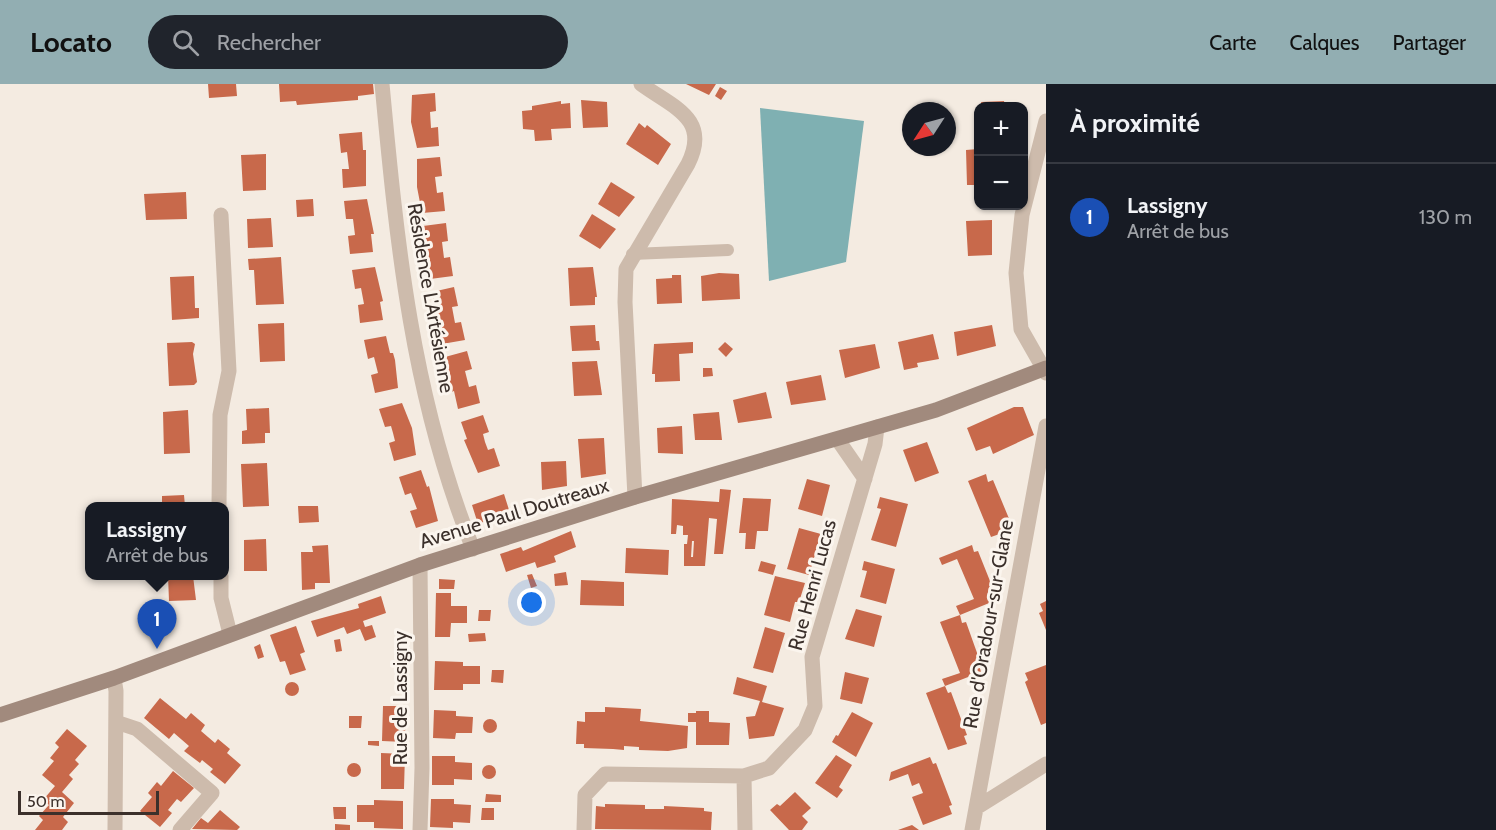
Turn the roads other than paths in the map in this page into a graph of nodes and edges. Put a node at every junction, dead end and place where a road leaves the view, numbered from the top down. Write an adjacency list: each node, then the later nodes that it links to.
1 (382, 84): 14 (street, Résidence L'Artésienne)
2 (641, 84): 6 (street)
3 (1046, 121): 7 (street)
4 (220, 214): 13 (street)
5 (728, 250): 6 (lane)
6 (632, 254): 12 (street)
7 (1046, 369): 8 (street, Avenue Paul Doutreaux)
8 (877, 427): 10 (street, Avenue Paul Doutreaux); 11 (street, Rue Henri Lucas)
9 (1045, 431): 23 (street, Rue d'Oradour-sur-Glane)
10 (838, 440): 11 (street); 12 (street, Avenue Paul Doutreaux)
11 (865, 479): 22 (street, Rue Henri Lucas)
12 (635, 497): 14 (street, Avenue Paul Doutreaux)
13 (219, 502)
14 (473, 549): 15 (street, Avenue Paul Doutreaux)
15 (420, 565): 17 (street, Avenue Paul Doutreaux); 26 (street, Rue de Lassigny)
16 (221, 580): 17 (street)
17 (230, 634): 18 (street, Avenue Paul Doutreaux)
18 (114, 678): 19 (street, Avenue Paul Doutreaux); 20 (street)
19 (0, 715)
20 (116, 722): 24 (street); 25 (street)
21 (1046, 764): 23 (street)
22 (744, 776): 27 (street); 28 (street)
23 (976, 808): 29 (street, Rue d'Oradour-sur-Glane)
24 (115, 830)
25 (180, 830)
26 (420, 830)
27 (584, 830)
28 (745, 830)
29 (972, 830)

